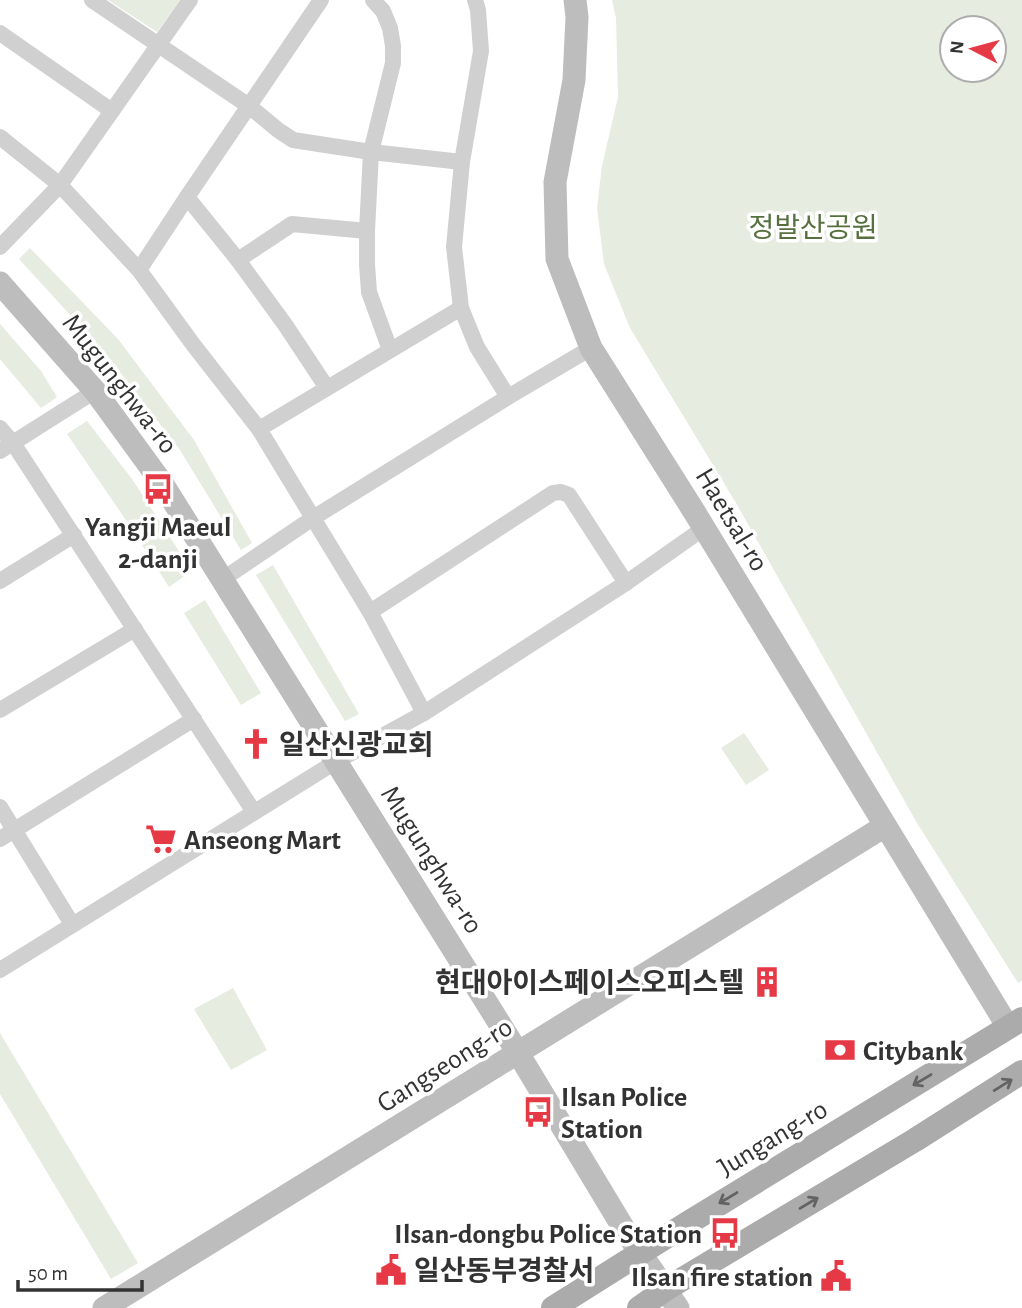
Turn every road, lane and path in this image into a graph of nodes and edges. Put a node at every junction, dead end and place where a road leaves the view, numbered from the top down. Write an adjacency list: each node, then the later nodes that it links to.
1 (92, 0): 8 (street)
2 (190, 0): 8 (street)
3 (321, 0): 9 (street)
4 (373, 0): 12 (street)
5 (475, 0): 13 (street)
6 (575, 0): 22 (street, Haetsal-ro)
7 (0, 33): 10 (street)
8 (159, 45): 9 (street); 10 (street)
9 (249, 106): 12 (street); 15 (street)
10 (112, 111): 14 (street)
11 (0, 137): 14 (street)
12 (371, 152): 13 (street); 16 (street)
13 (462, 162): 21 (street)
14 (60, 185): 17 (street); 19 (street)
15 (187, 197): 18 (street); 19 (street)
16 (367, 231): 18 (street); 23 (street)
17 (0, 247)
18 (238, 260): 24 (street)
19 (139, 270): 28 (street)
20 (0, 282): 25 (street, Mugunghwa-ro)
21 (461, 308): 23 (street); 26 (street)
22 (591, 348): 26 (street); 31 (street, Haetsal-ro)
23 (390, 350): 24 (street)
24 (327, 388): 28 (street)
25 (95, 391): 29 (street); 33 (street, Mugunghwa-ro)
26 (508, 397): 30 (street)
27 (0, 428): 29 (street)
28 (259, 429): 30 (street)
29 (7, 447): 32 (street)
30 (313, 518): 33 (street); 36 (street)
31 (704, 528): 35 (street); 44 (street, Haetsal-ro)
32 (74, 535): 34 (street); 37 (street)
33 (223, 579): 41 (street, Mugunghwa-ro)
34 (0, 581)
35 (626, 583): 36 (street); 39 (street)
36 (370, 612): 39 (street)
37 (135, 629): 38 (street); 40 (street)
38 (0, 710)
39 (424, 713): 41 (street)
40 (194, 719): 43 (street); 45 (street)
41 (337, 761): 43 (street); 50 (street, Mugunghwa-ro)
42 (0, 807): 45 (street)
43 (254, 812): 47 (street)
44 (885, 826): 49 (street, Haetsal-ro); 50 (street, Gangseong-ro)
45 (15, 830): 46 (street); 47 (street)
46 (0, 839)
47 (72, 924): 48 (street)
48 (0, 970)
49 (1015, 1023): 52 (main road, Jungang-ro, one-way to 52)
50 (519, 1053): 52 (street, Mugunghwa-ro); 54 (street, Gangseong-ro)
51 (1022, 1072): 53 (main road, one-way to 51)
52 (641, 1254): 53 (street, Mugunghwa-ro); 55 (main road, Jungang-ro)
53 (672, 1298): 56 (main road)
54 (104, 1308)
55 (553, 1308)
56 (639, 1308)

